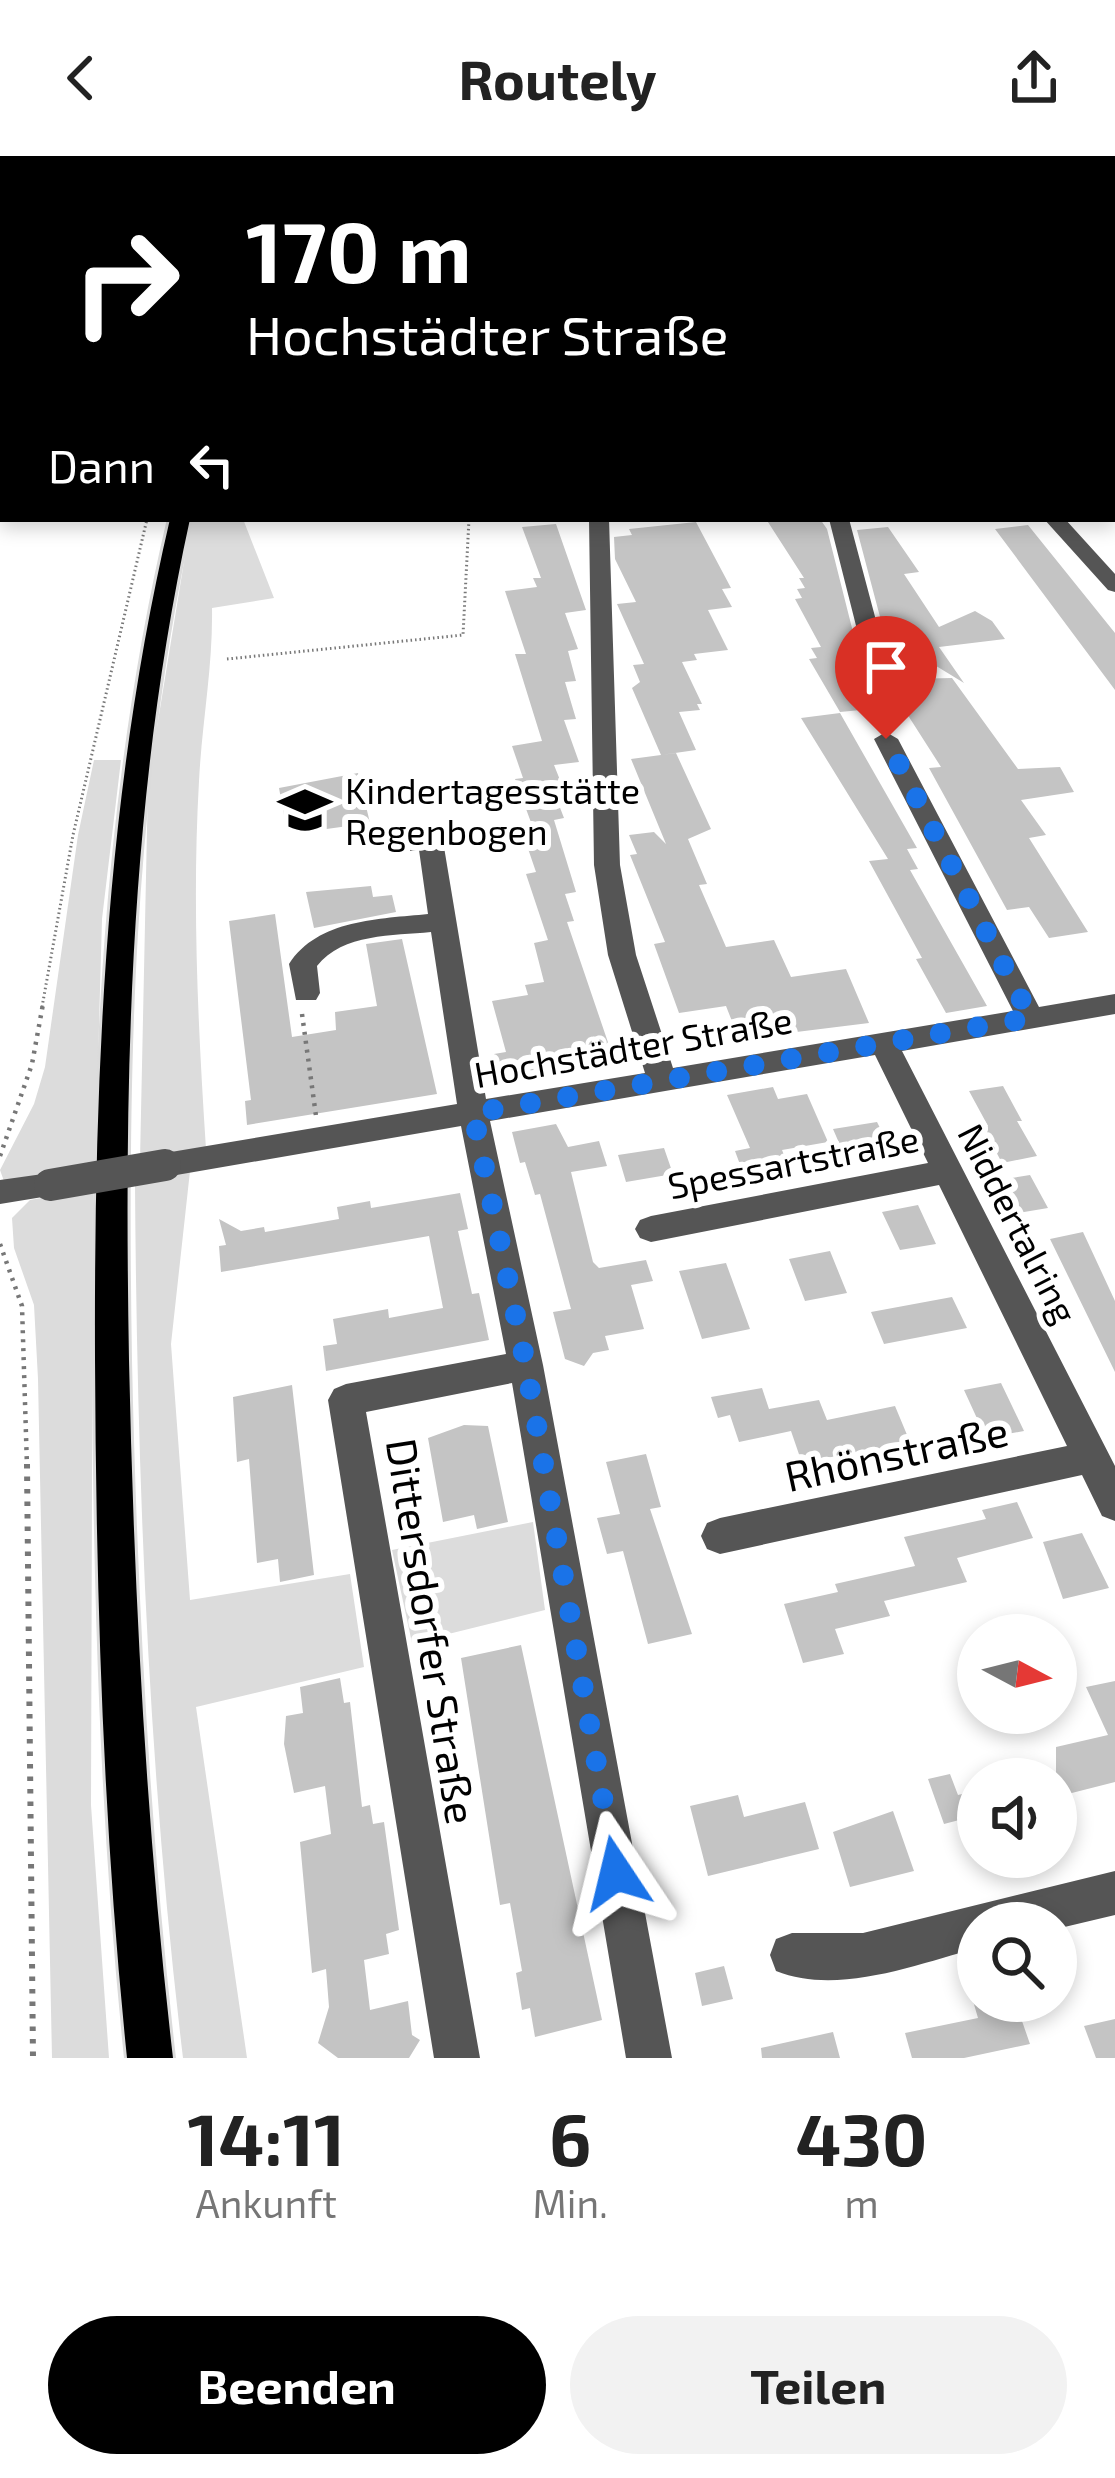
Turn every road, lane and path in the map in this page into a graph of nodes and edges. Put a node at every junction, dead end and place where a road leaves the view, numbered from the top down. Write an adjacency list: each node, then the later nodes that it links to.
1 (146, 522): 20 (path)
2 (179, 522): 34 (main road)
3 (469, 522): 8 (path)
4 (599, 522): 17 (street)
5 (840, 522): 9 (street)
6 (1057, 522): 7 (street)
7 (1115, 586)
8 (227, 659)
9 (879, 673): 10 (path)
10 (886, 739): 15 (street)
11 (400, 844): 12 (street)
12 (440, 922): 13 (street); 18 (street)
13 (307, 993): 19 (path)
14 (1115, 1004): 15 (street, Hochstädter Straße)
15 (1031, 1018): 16 (street, Hochstädter Straße)
16 (884, 1042): 17 (street, Hochstädter Straße); 21 (street, Niddertalring)
17 (662, 1082): 18 (street, Hochstädter Straße)
18 (473, 1113): 19 (street, Hochstädter Straße); 25 (street)
19 (320, 1139): 22 (street, Hochstädter Straße, bridge)
20 (0, 1156)
21 (950, 1171): 23 (street, Spessartstraße); 26 (street, Niddertalring)
22 (0, 1192)
23 (651, 1229)
24 (0, 1244): 33 (path)
25 (526, 1365): 35 (street, Dittersdorfer Straße); 36 (street)
26 (1091, 1456): 27 (street, Niddertalring); 28 (street, Rhönstraße)
27 (1115, 1504)
28 (720, 1536)
29 (1115, 1893): 30 (street)
30 (1077, 1902)
31 (957, 1932): 32 (street)
32 (792, 1955)
33 (33, 2058)
34 (150, 2058)
35 (457, 2058)
36 (649, 2058)

